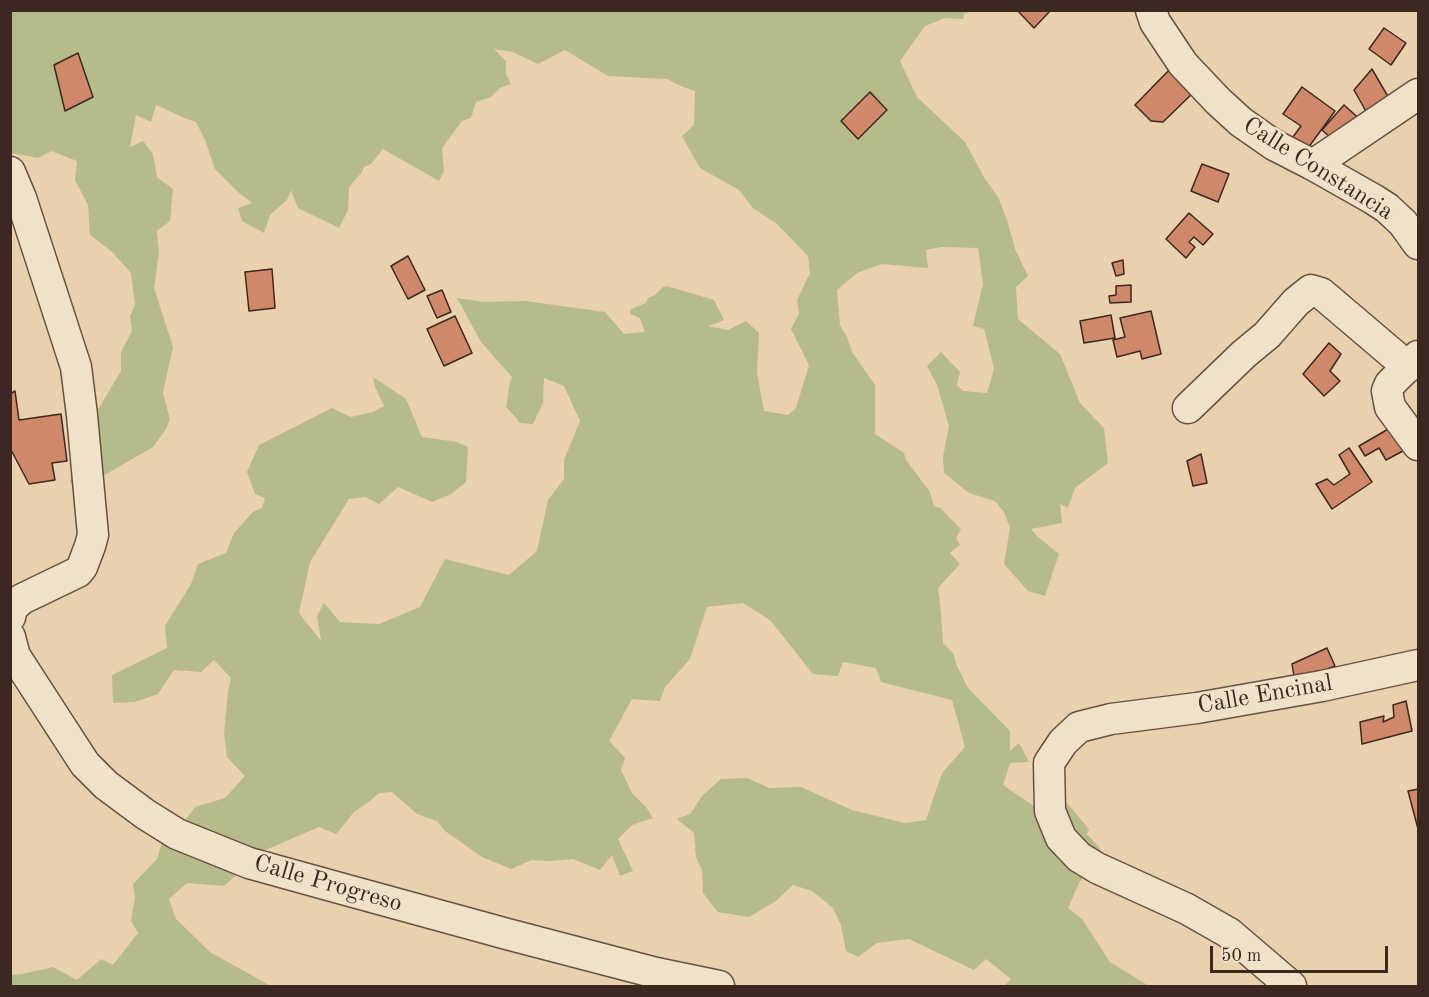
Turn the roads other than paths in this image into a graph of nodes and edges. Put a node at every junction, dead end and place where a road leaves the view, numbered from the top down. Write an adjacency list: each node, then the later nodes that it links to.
1 (1151, 10): 3 (street, Calle Constancia)
2 (1419, 94): 3 (street)
3 (1313, 165): 5 (street, Calle Constancia)
4 (10, 172): 9 (street)
5 (1419, 244)
6 (1413, 361): 7 (street); 8 (street)
7 (1188, 408)
8 (1419, 445)
9 (10, 617)
10 (13, 647): 12 (street, Calle Progreso)
11 (1419, 665): 13 (street, Calle Encinal)
12 (719, 987)
13 (1291, 987)

